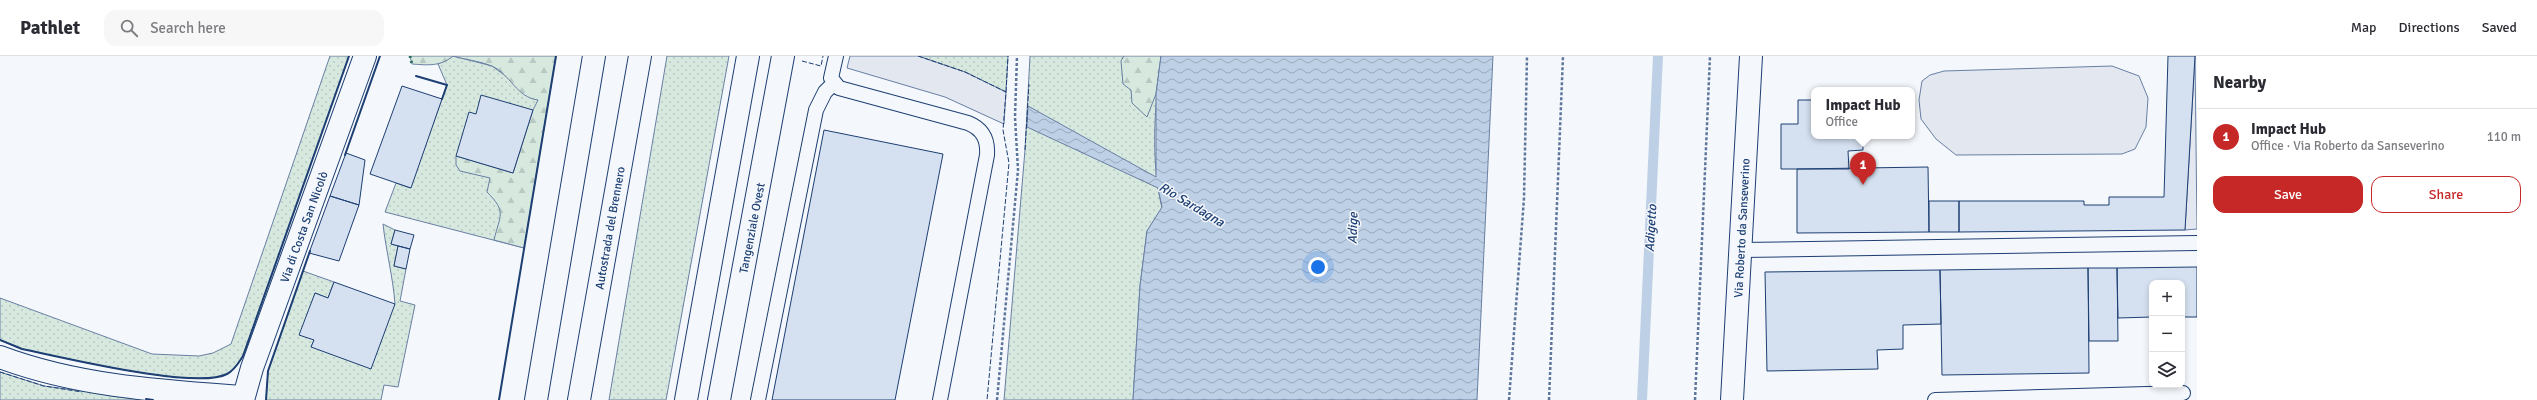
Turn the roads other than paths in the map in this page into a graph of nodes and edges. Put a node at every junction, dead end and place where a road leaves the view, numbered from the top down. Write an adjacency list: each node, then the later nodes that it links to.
1 (365, 56): 13 (main road, Via di Costa San Nicolò)
2 (594, 56): 14 (main road)
3 (640, 56): 15 (main road, Autostrada del Brennero)
4 (748, 56): 16 (main road)
5 (836, 56): 8 (lane)
6 (1751, 56): 10 (main road, Via Roberto da Sanseverino)
7 (783, 57): 17 (main road, Tangenziale Ovest)
8 (834, 83): 18 (lane); 19 (lane)
9 (2197, 243): 10 (lane)
10 (1741, 250): 20 (main road, Via Roberto da Sanseverino)
11 (0, 356): 13 (main road, Via di Costa San Nicolò)
12 (2183, 393): 21 (lane)
13 (242, 398)
14 (536, 400)
15 (579, 400)
16 (686, 400)
17 (719, 400)
18 (758, 400)
19 (940, 400)
20 (1732, 400)
21 (1935, 400)

